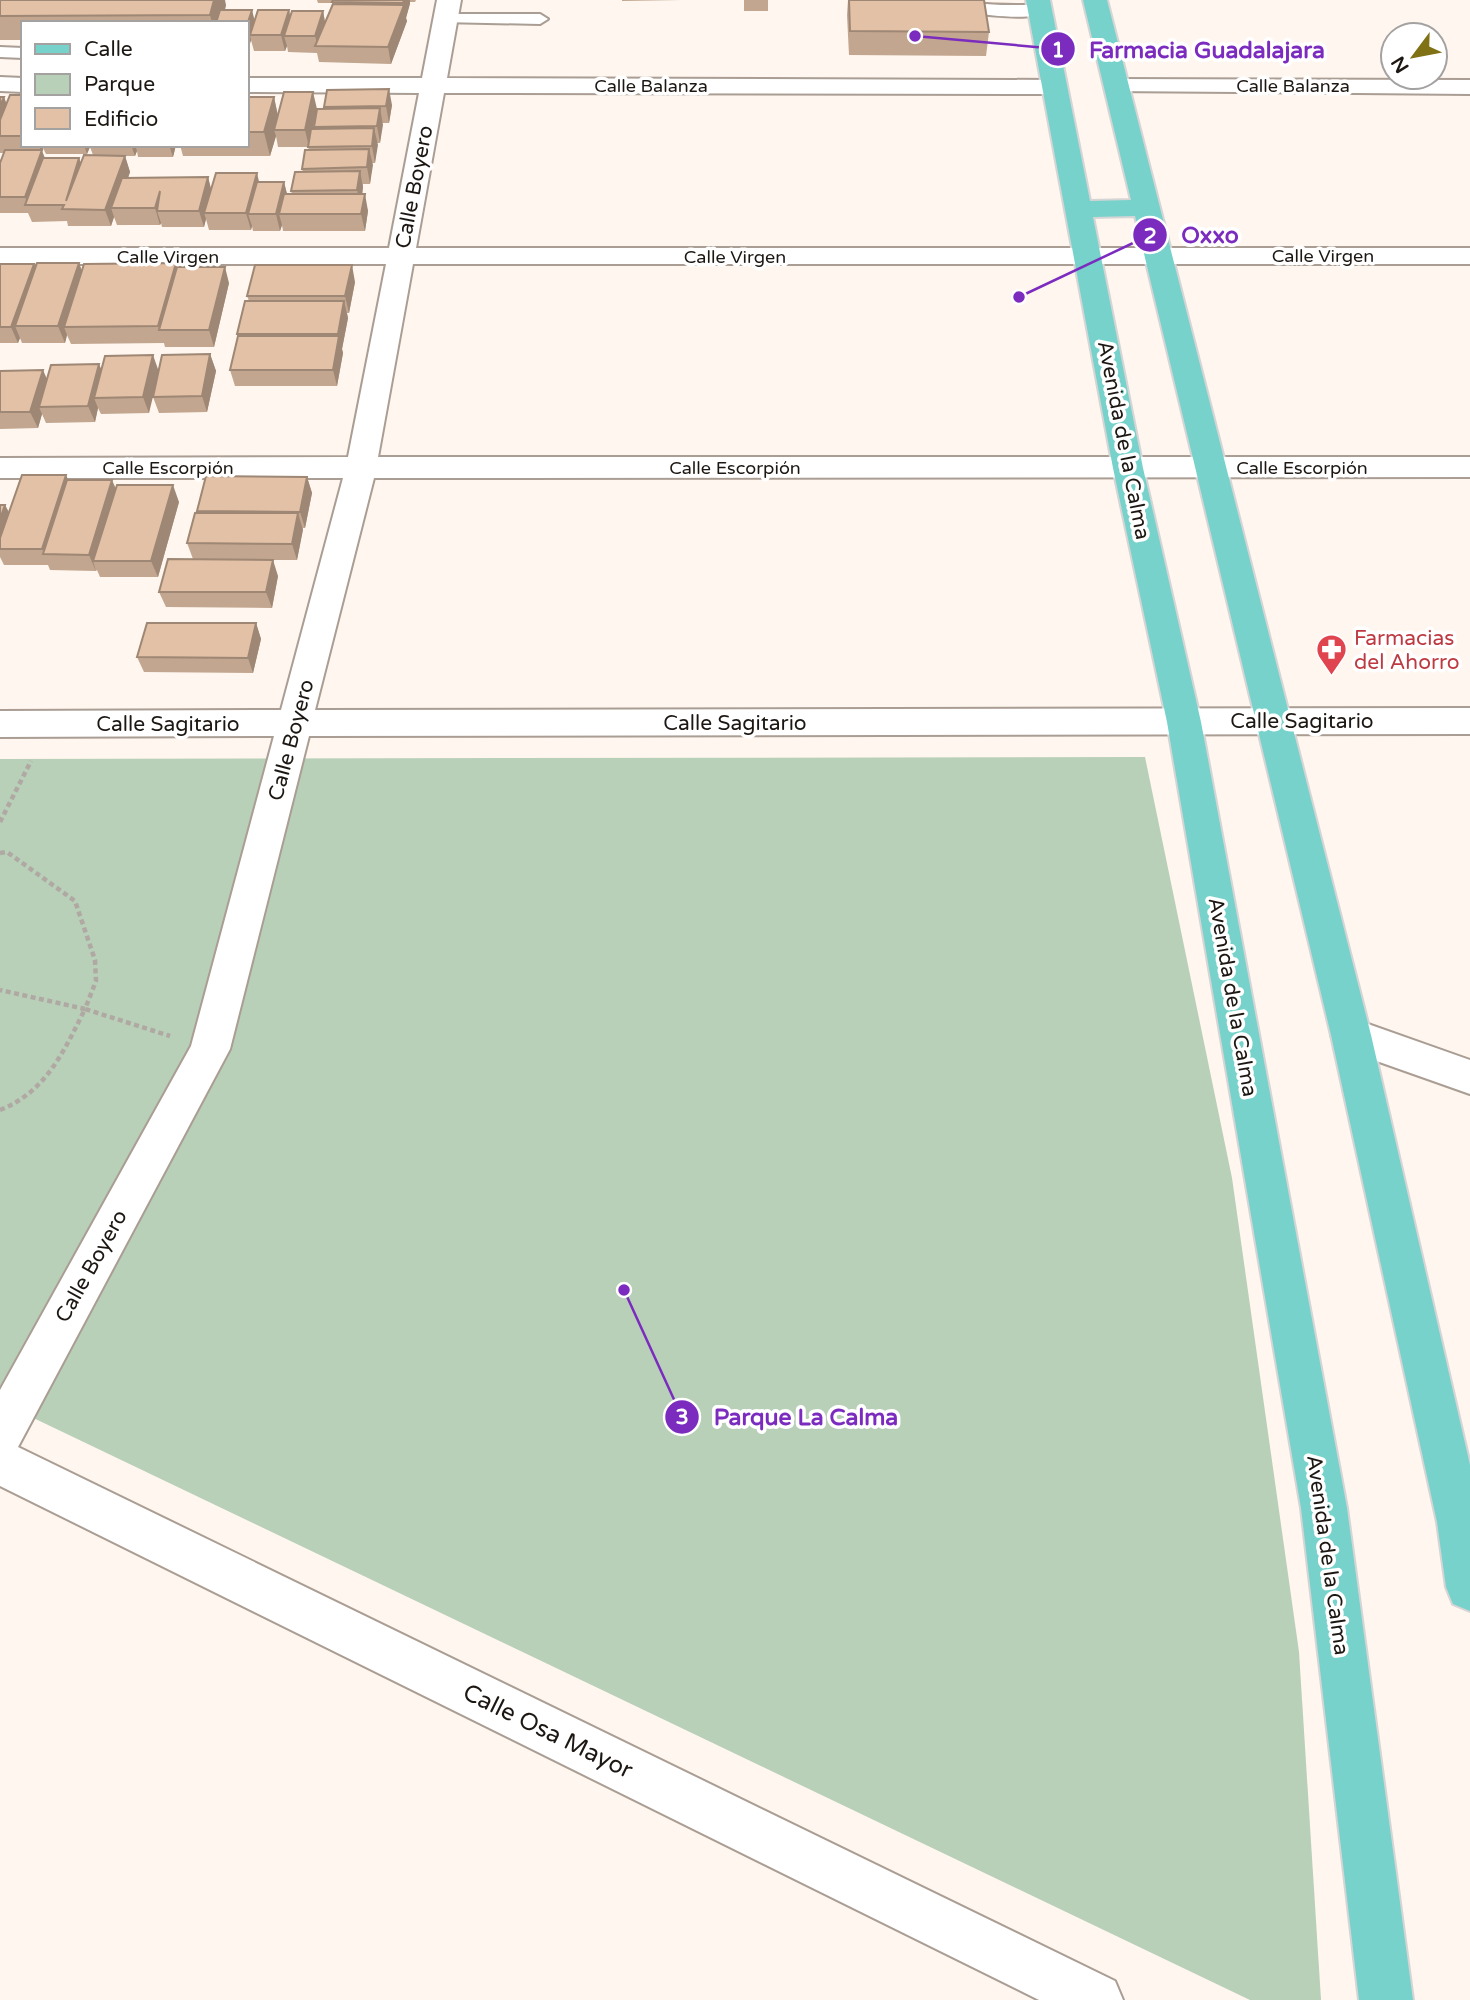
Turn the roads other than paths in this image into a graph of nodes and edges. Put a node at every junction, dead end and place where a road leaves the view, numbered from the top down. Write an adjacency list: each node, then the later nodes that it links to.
1 (924, 0): 3 (lane)
2 (1095, 0): 12 (main road)
3 (1039, 5): 13 (main road, Avenida de la Calma)
4 (447, 9): 5 (lane); 11 (street, Calle Boyero)
5 (540, 19)
6 (0, 52): 7 (lane)
7 (21, 52)
8 (0, 85): 9 (street)
9 (21, 85)
10 (248, 85): 11 (street, Calle Balanza)
11 (433, 85): 13 (street, Calle Balanza); 21 (street, Calle Boyero)
12 (1116, 86): 14 (street, Calle Balanza); 15 (main road)
13 (1055, 87): 16 (main road, Avenida de la Calma)
14 (1470, 87)
15 (1146, 208): 16 (main road); 18 (main road)
16 (1081, 209): 20 (main road, Avenida de la Calma)
17 (0, 256): 21 (street, Calle Virgen)
18 (1158, 256): 19 (street, Calle Virgen); 20 (street, Calle Virgen); 26 (main road)
19 (1470, 256)
20 (1088, 257): 21 (street, Calle Virgen); 25 (main road, Avenida de la Calma)
21 (401, 258): 24 (street, Calle Boyero)
22 (1470, 467): 26 (street, Calle Escorpión)
23 (0, 468): 24 (street, Calle Escorpión)
24 (361, 468): 25 (street, Calle Escorpión); 32 (street, Calle Boyero)
25 (1128, 468): 26 (street, Calle Escorpión); 30 (main road, Avenida de la Calma)
26 (1212, 469): 27 (main road)
27 (1275, 721): 28 (street, Calle Sagitario); 30 (street, Calle Sagitario); 34 (main road)
28 (1383, 721): 29 (street, Calle Sagitario); 33 (street)
29 (1470, 721)
30 (1184, 722): 32 (street, Calle Sagitario); 41 (main road, Avenida de la Calma)
31 (0, 724): 32 (street, Calle Sagitario)
32 (295, 725): 36 (street, Calle Boyero)
33 (1470, 747)
34 (1351, 1035): 35 (street); 38 (main road)
35 (1470, 1077)
36 (0, 1434)
37 (0, 1462): 40 (street, Calle Osa Mayor)
38 (1465, 1524): 39 (main road)
39 (1470, 1587)
40 (1096, 2000)
41 (1386, 2000)

